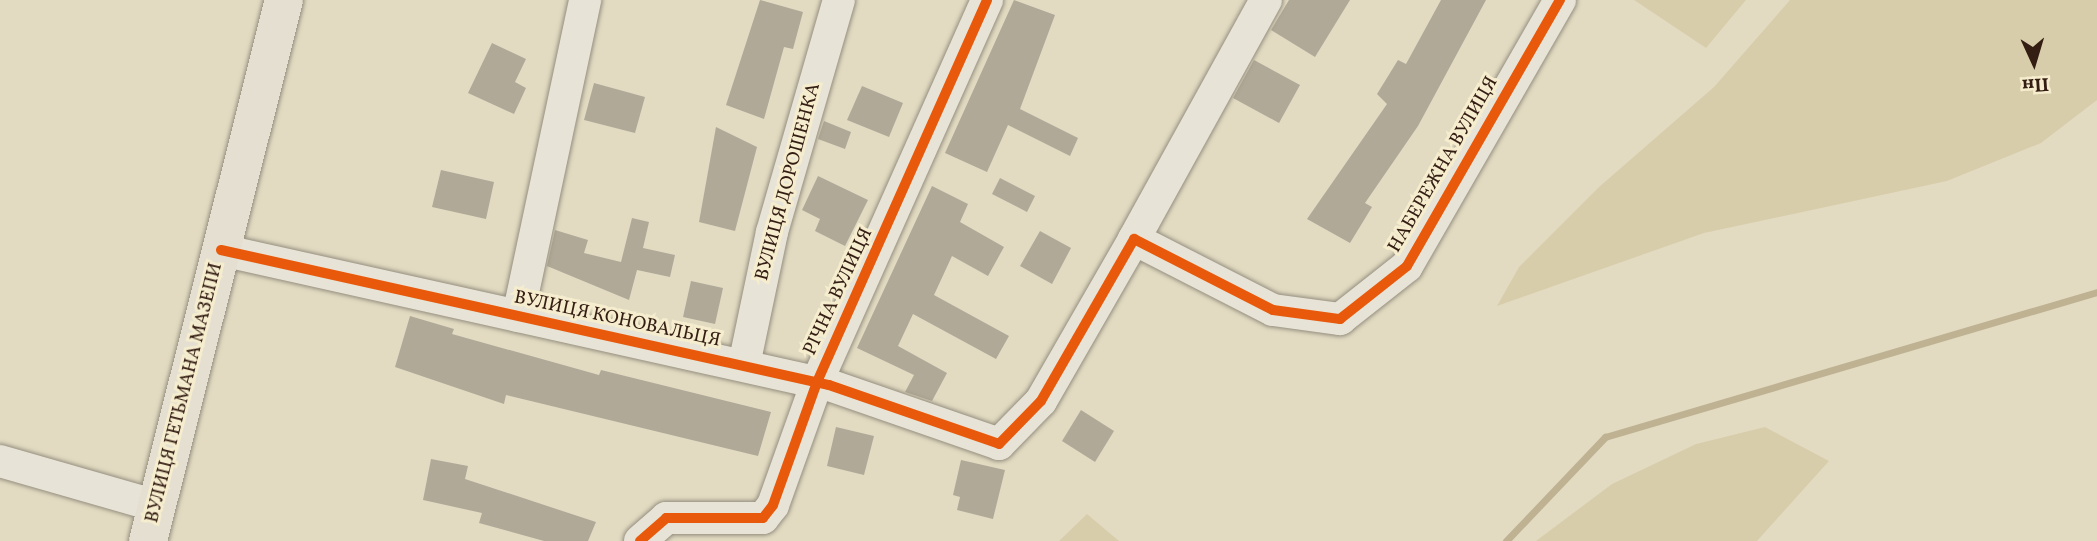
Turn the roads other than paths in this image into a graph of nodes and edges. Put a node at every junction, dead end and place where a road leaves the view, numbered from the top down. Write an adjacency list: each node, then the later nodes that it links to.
1 (284, 0): 8 (main road, ВУЛИЦЯ ГЕТЬМАНА МАЗЕПИ)
2 (585, 0): 9 (street)
3 (839, 0): 10 (street, ВУЛИЦЯ ДОРОШЕНКА)
4 (987, 0): 11 (street, РІЧНА ВУЛИЦЯ)
5 (1266, 0): 7 (street)
6 (1560, 0): 7 (street, НАБЕРЕЖНА ВУЛИЦЯ)
7 (1134, 239): 11 (street, ВУЛИЦЯ КОНОВАЛЬЦЯ)
8 (221, 250): 9 (street, ВУЛИЦЯ КОНОВАЛЬЦЯ); 13 (main road, ВУЛИЦЯ ГЕТЬМАНА МАЗЕПИ)
9 (518, 316): 10 (street, ВУЛИЦЯ КОНОВАЛЬЦЯ)
10 (744, 366): 11 (street, ВУЛИЦЯ КОНОВАЛЬЦЯ)
11 (817, 382): 14 (street, РІЧНА ВУЛИЦЯ)
12 (0, 461): 13 (street)
13 (153, 523)
14 (640, 541)

